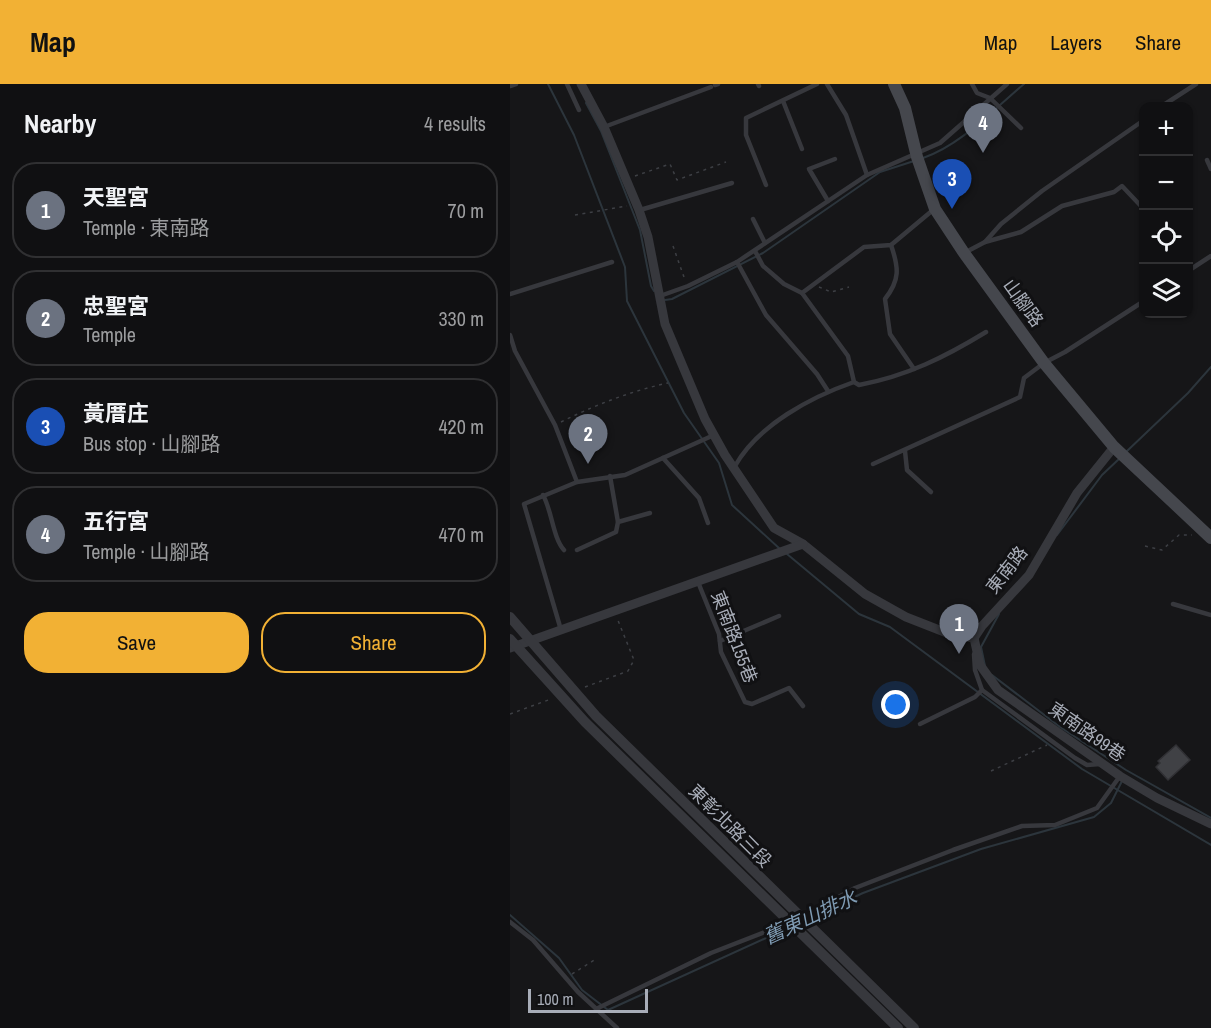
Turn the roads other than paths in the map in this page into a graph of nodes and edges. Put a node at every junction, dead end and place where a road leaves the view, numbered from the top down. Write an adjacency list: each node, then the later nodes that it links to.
1 (516, 84): 11 (lane)
2 (567, 84): 15 (lane)
3 (581, 84): 17 (street)
4 (817, 84): 13 (lane)
5 (827, 84): 24 (lane)
6 (894, 84): 20 (main road, 山腳路)
7 (972, 84): 12 (lane)
8 (1006, 84): 12 (lane)
9 (1196, 84): 14 (lane)
10 (715, 85): 17 (lane)
11 (510, 86)
12 (990, 98): 18 (lane); 20 (lane)
13 (783, 101): 19 (lane); 26 (lane)
14 (1168, 102)
15 (579, 110)
16 (1139, 123): 32 (lane)
17 (604, 127): 29 (street)
18 (1021, 128)
19 (802, 149)
20 (917, 158): 24 (lane); 30 (main road, 山腳路)
21 (835, 159): 27 (lane)
22 (1207, 160): 23 (lane)
23 (1211, 169)
24 (867, 175): 27 (lane)
25 (732, 183): 29 (lane)
26 (766, 185)
27 (828, 201): 33 (lane)
28 (1139, 204): 32 (lane)
29 (638, 207): 43 (street)
30 (935, 209): 34 (lane); 36 (main road, 山腳路)
31 (753, 219): 33 (lane)
32 (986, 242): 36 (lane)
33 (765, 243): 35 (lane)
34 (891, 245): 41 (lane); 48 (lane)
35 (755, 251): 39 (lane); 41 (lane)
36 (964, 253): 47 (main road, 山腳路)
37 (1211, 256): 40 (lane)
38 (612, 262): 42 (lane)
39 (737, 262): 43 (lane); 50 (lane)
40 (1193, 269)
41 (802, 293): 49 (lane)
42 (510, 294)
43 (661, 300): 51 (street)
44 (1139, 304): 47 (lane)
45 (986, 333): 48 (lane)
46 (510, 335): 58 (lane)
47 (1044, 363): 52 (main road, 山腳路); 53 (lane)
48 (914, 369): 49 (lane)
49 (854, 382): 50 (lane)
50 (828, 391): 56 (lane)
51 (714, 435): 54 (lane); 56 (street)
52 (1116, 448): 64 (main road, 山腳路); 74 (street, 東南路)
53 (905, 451): 55 (lane); 59 (lane)
54 (663, 458): 57 (lane); 63 (lane)
55 (873, 464)
56 (735, 466): 65 (street)
57 (610, 476): 58 (lane); 62 (lane)
58 (577, 483): 60 (lane)
59 (931, 492)
60 (543, 495): 66 (lane); 73 (lane)
61 (650, 513): 62 (lane)
62 (618, 522): 67 (lane)
63 (708, 523)
64 (1211, 538)
65 (803, 544): 68 (street); 74 (street)
66 (564, 550)
67 (577, 550)
68 (698, 582): 73 (street); 75 (lane, 東南路155巷)
69 (1173, 604): 70 (lane)
70 (1211, 615)
71 (779, 616): 75 (lane)
72 (510, 617): 76 (street, 東彰北路三段)
73 (561, 630): 76 (street)
74 (974, 638): 78 (lane); 81 (street, 東南路99巷)
75 (720, 640): 79 (lane, 東南路155巷)
76 (529, 642): 77 (street); 84 (street, 東彰北路三段)
77 (512, 645): 86 (street, 東彰北路三段)
78 (982, 690): 80 (lane); 81 (lane)
79 (803, 706)
80 (920, 724)
81 (1103, 764): 82 (street, 東南路99巷)
82 (1120, 776): 83 (street, 東南路99巷); 84 (lane)
83 (1211, 824)
84 (800, 918): 86 (lane); 90 (street, 東彰北路三段)
85 (510, 922): 87 (lane)
86 (790, 923): 87 (lane); 89 (street, 東彰北路三段)
87 (596, 1009): 88 (lane)
88 (617, 1028)
89 (898, 1028)
90 (914, 1028)

